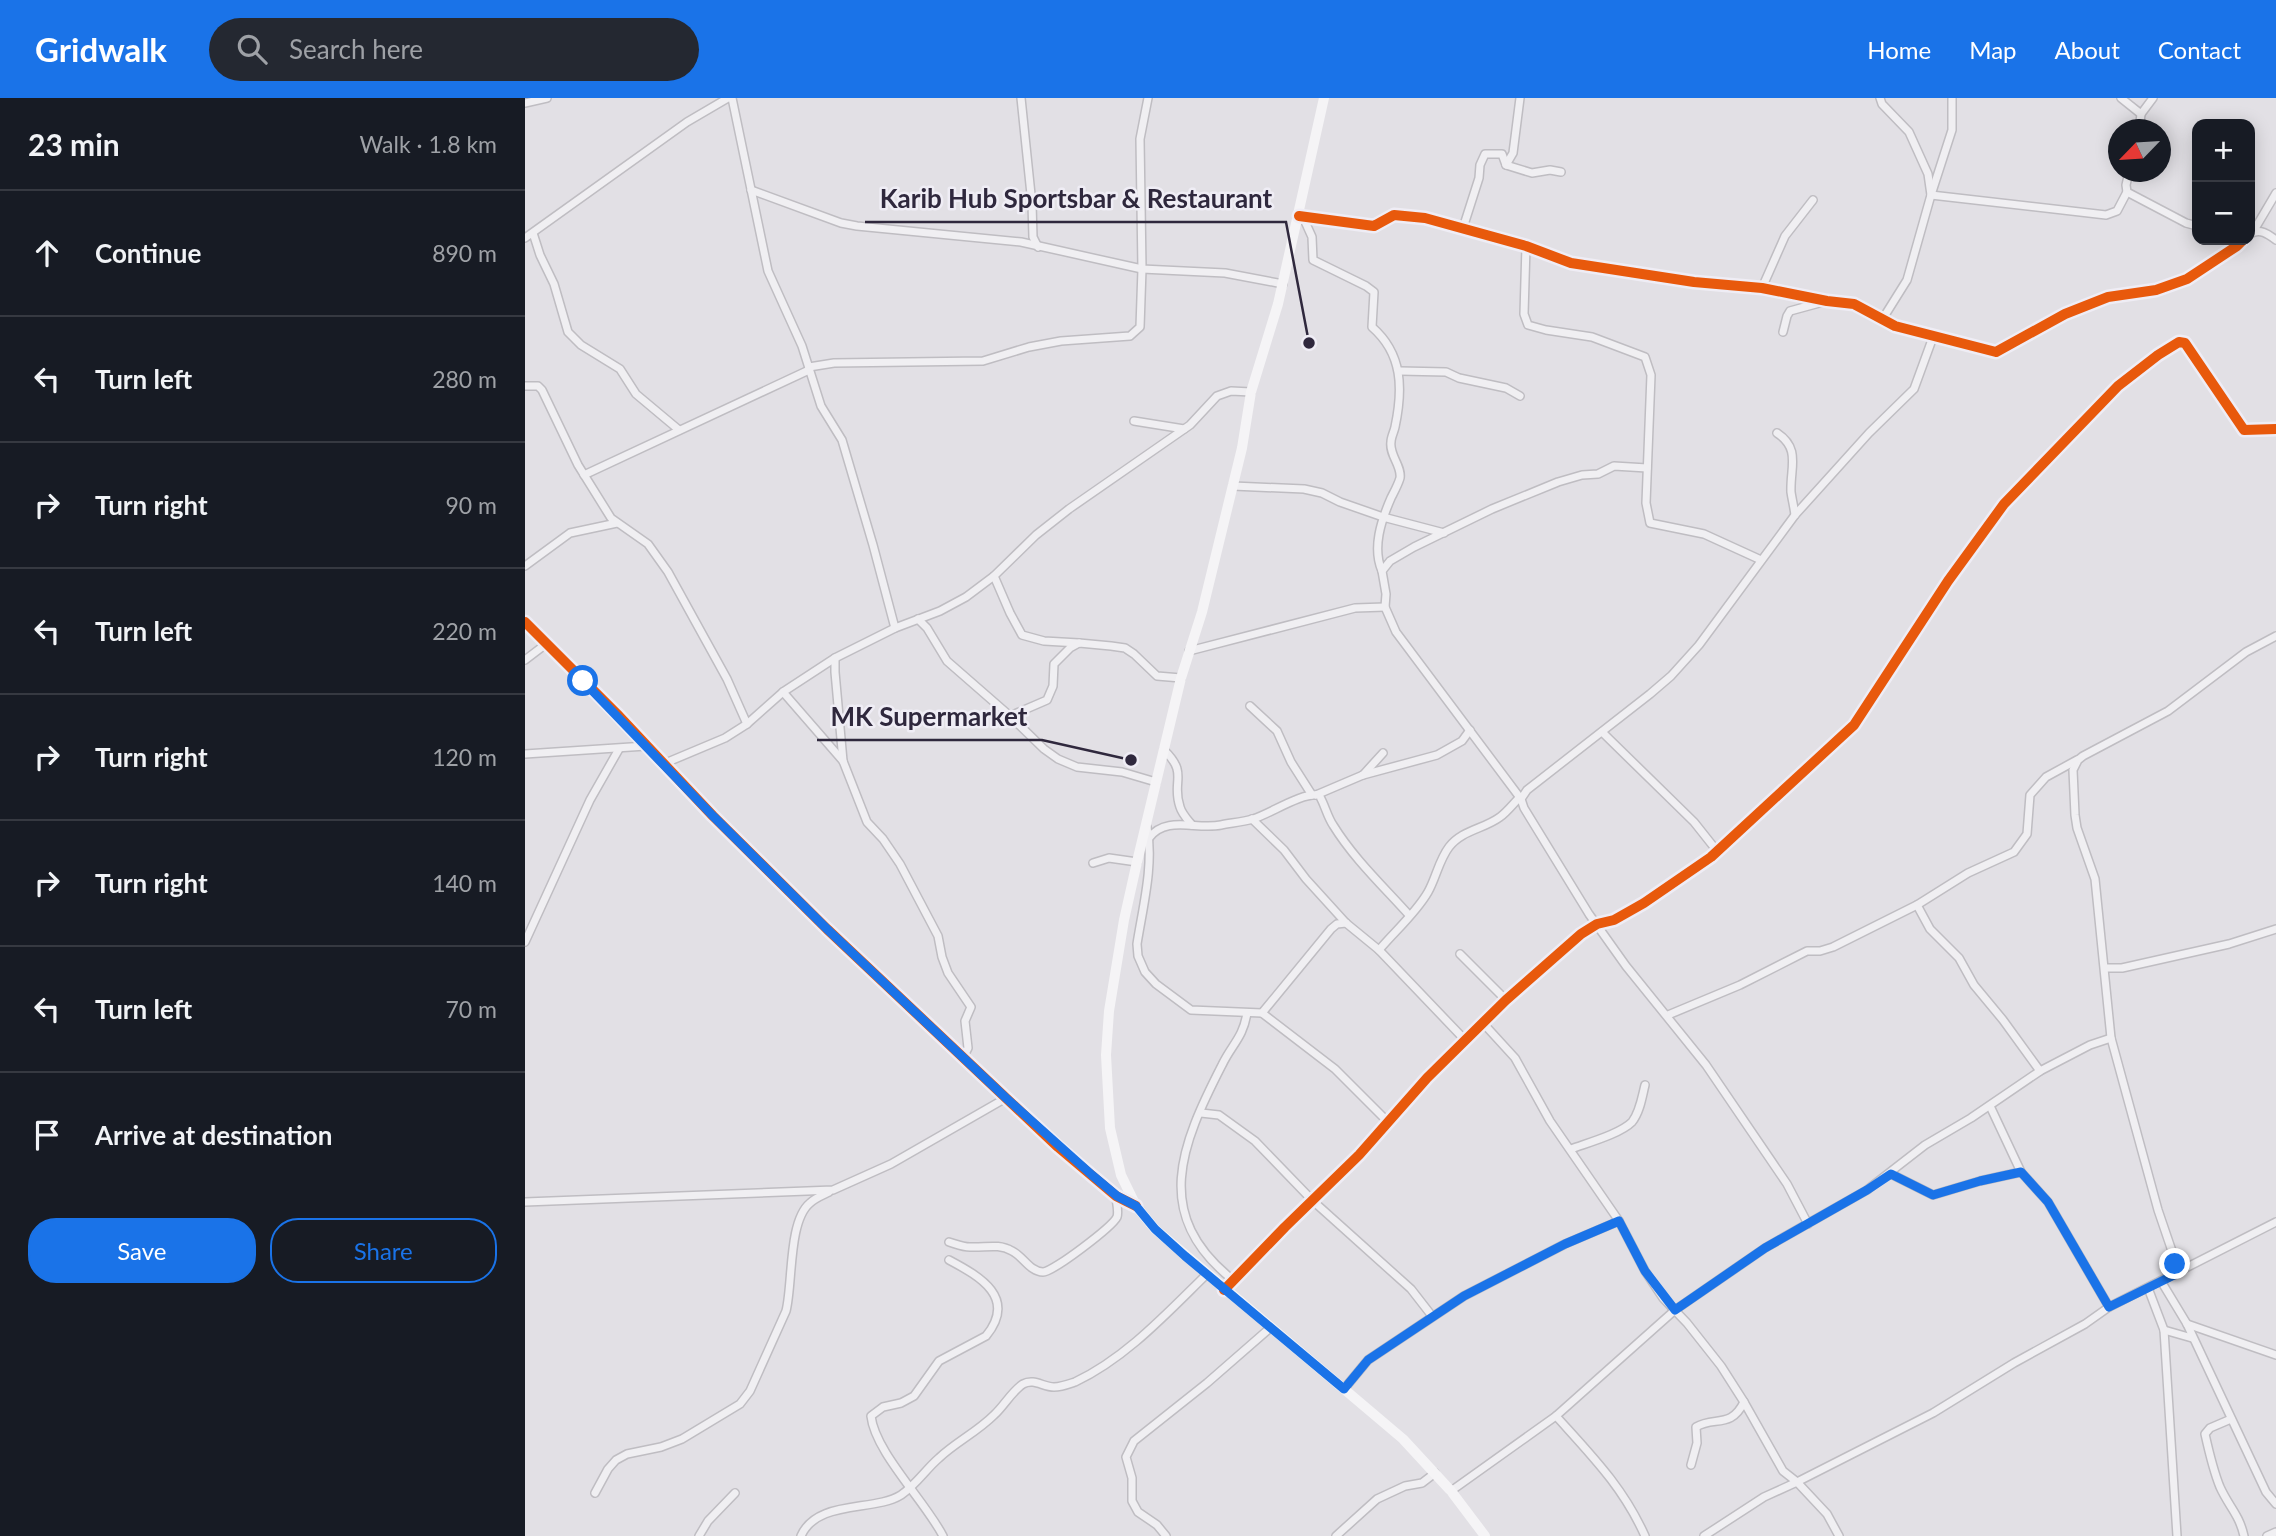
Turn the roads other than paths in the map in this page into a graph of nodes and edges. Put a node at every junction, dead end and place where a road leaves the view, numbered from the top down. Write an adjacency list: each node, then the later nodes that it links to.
1 (547, 98): 11 (street)
2 (730, 98): 17 (street); 26 (street)
3 (1021, 98): 32 (street)
4 (1148, 98): 33 (street)
5 (1323, 98): 22 (main road)
6 (1520, 98): 14 (street)
7 (1880, 98): 20 (street)
8 (1952, 98): 20 (street)
9 (2121, 98): 12 (street)
10 (2153, 98): 12 (street)
11 (525, 103)
12 (2141, 114): 13 (street)
13 (2140, 119)
14 (1506, 165): 15 (street); 24 (street)
15 (1561, 172)
16 (2127, 182): 18 (street)
17 (751, 190): 32 (street); 40 (street)
18 (2127, 192): 20 (street); 23 (street)
19 (2276, 193): 25 (street)
20 (1931, 195): 37 (street)
21 (1812, 200): 35 (street)
22 (1301, 216): 24 (street); 34 (main road); 41 (street)
23 (2192, 225)
24 (1463, 228): 31 (street)
25 (2255, 228)
26 (533, 233): 28 (street); 48 (street)
27 (2255, 233): 29 (street)
28 (525, 238)
29 (2276, 240)
30 (2238, 245): 39 (street)
31 (1526, 246): 35 (street); 50 (street)
32 (1038, 247): 33 (street)
33 (1142, 269): 34 (street); 40 (street)
34 (1283, 284): 43 (main road)
35 (1762, 288): 36 (street)
36 (1827, 301): 37 (street); 38 (street)
37 (1882, 320): 39 (street)
38 (1783, 332)
39 (1933, 337): 53 (street)
40 (809, 369): 48 (street); 64 (street)
41 (1400, 371): 44 (street); 54 (street)
42 (525, 386): 51 (street)
43 (1251, 392): 46 (street); 52 (main road)
44 (1520, 396)
45 (1134, 421): 46 (street)
46 (1184, 429): 60 (street)
47 (2276, 429): 94 (street)
48 (679, 430): 51 (street)
49 (1777, 433): 53 (street)
50 (1647, 468): 56 (street); 57 (street)
51 (584, 475): 55 (street)
52 (1233, 486): 54 (street); 68 (main road)
53 (1795, 515): 57 (street)
54 (1383, 517): 56 (street); 59 (street)
55 (617, 523): 58 (street); 75 (street)
56 (1444, 533): 59 (street)
57 (1761, 559): 77 (street)
58 (525, 566)
59 (1382, 571): 61 (street)
60 (994, 576): 62 (street); 66 (street)
61 (1385, 607): 68 (street); 76 (street)
62 (918, 619): 64 (street); 74 (street)
63 (525, 622): 67 (street)
64 (895, 628): 69 (street)
65 (2276, 636): 83 (street)
66 (1079, 643): 71 (street); 74 (street)
67 (546, 644): 70 (street); 78 (street)
68 (1188, 651): 71 (main road)
69 (835, 658): 72 (street); 84 (street)
70 (525, 660)
71 (1181, 678): 80 (main road)
72 (783, 692): 75 (street); 84 (street)
73 (1250, 706): 88 (street)
74 (1010, 716): 87 (street)
75 (747, 724): 85 (street)
76 (1470, 730): 86 (street); 89 (street)
77 (1602, 732): 89 (street); 94 (street)
78 (646, 746): 79 (street); 85 (street)
79 (619, 749): 82 (street); 105 (street)
80 (1164, 750): 87 (main road); 92 (street)
81 (1383, 753): 86 (street)
82 (525, 754)
83 (2078, 760): 97 (street); 108 (street)
84 (843, 761): 116 (street)
85 (663, 764): 116 (street)
86 (1363, 775): 88 (street)
87 (1156, 782): 91 (main road)
88 (1314, 795): 90 (street); 99 (street)
89 (1520, 799): 99 (street); 102 (street)
90 (1252, 819): 92 (street); 98 (street)
91 (1147, 823): 93 (street); 95 (main road)
92 (1192, 825): 93 (street)
93 (1149, 838): 110 (street)
94 (1717, 851): 102 (street)
95 (1137, 862): 96 (street); 130 (main road)
96 (1093, 863)
97 (1917, 905): 112 (street); 117 (street)
98 (1338, 913): 100 (street); 101 (street)
99 (1409, 915): 106 (street)
100 (1346, 923): 101 (street); 106 (street)
101 (1337, 924): 111 (street)
102 (1597, 924): 109 (street); 112 (street)
103 (2274, 930): 104 (street); 108 (street)
104 (2276, 939)
105 (525, 942)
106 (1379, 950): 115 (street)
107 (1460, 954): 109 (street)
108 (2105, 968): 114 (street)
109 (1506, 1000): 113 (street)
110 (1247, 1013): 111 (street); 121 (street)
111 (1262, 1013): 122 (street)
112 (1668, 1016): 133 (street)
113 (1482, 1023): 115 (street); 123 (street)
114 (2111, 1038): 117 (street); 137 (street)
115 (1465, 1040): 122 (street)
116 (963, 1058): 119 (street)
117 (2040, 1071): 120 (street)
118 (1645, 1085): 123 (street)
119 (1006, 1098): 126 (street); 127 (street)
120 (1990, 1106): 124 (street); 125 (street)
121 (1201, 1113): 128 (street); 138 (street)
122 (1388, 1122): 128 (street)
123 (1571, 1149): 131 (street)
124 (2021, 1172): 125 (street); 142 (street)
125 (1891, 1174): 133 (street)
126 (833, 1190): 129 (street); 161 (street)
127 (1117, 1196): 130 (street); 134 (street)
128 (1313, 1201): 138 (street); 144 (street)
129 (525, 1202)
130 (1136, 1206): 136 (main road)
131 (1619, 1221): 143 (street); 144 (street)
132 (2276, 1222): 137 (street)
133 (1808, 1224): 143 (street)
134 (949, 1242)
135 (949, 1260): 158 (street)
136 (1207, 1275): 141 (main road); 158 (street)
137 (2174, 1275): 139 (street)
138 (1233, 1280): 141 (street)
139 (2161, 1281): 140 (street); 145 (street)
140 (2148, 1288): 142 (street); 147 (street)
141 (1224, 1290): 146 (main road)
142 (2109, 1307): 157 (street)
143 (1675, 1310): 151 (street); 152 (street)
144 (1432, 1316): 150 (street)
145 (2187, 1324): 148 (street); 149 (street)
146 (1270, 1328): 150 (main road); 168 (street)
147 (2164, 1330): 148 (street); 174 (street)
148 (2192, 1338): 153 (street)
149 (2276, 1355)
150 (1344, 1389): 156 (main road)
151 (1744, 1402): 154 (street); 155 (street)
152 (1556, 1416): 160 (street); 171 (street)
153 (2231, 1419): 163 (street); 175 (street)
154 (1691, 1465)
155 (1783, 1471): 157 (street); 159 (street)
156 (1435, 1473): 160 (main road); 169 (street)
157 (1797, 1482): 159 (street); 173 (street)
158 (912, 1487): 166 (street); 167 (street)
159 (1781, 1489): 172 (street)
160 (1451, 1491): 170 (main road)
161 (595, 1493)
162 (735, 1493): 165 (street)
163 (2276, 1504)
164 (2276, 1532): 176 (street)
165 (699, 1536)
166 (801, 1536)
167 (943, 1536)
168 (1165, 1536)
169 (1336, 1536)
170 (1485, 1536)
171 (1645, 1536)
172 (1704, 1536)
173 (1839, 1536)
174 (2177, 1536)
175 (2244, 1536)
176 (2267, 1536)

